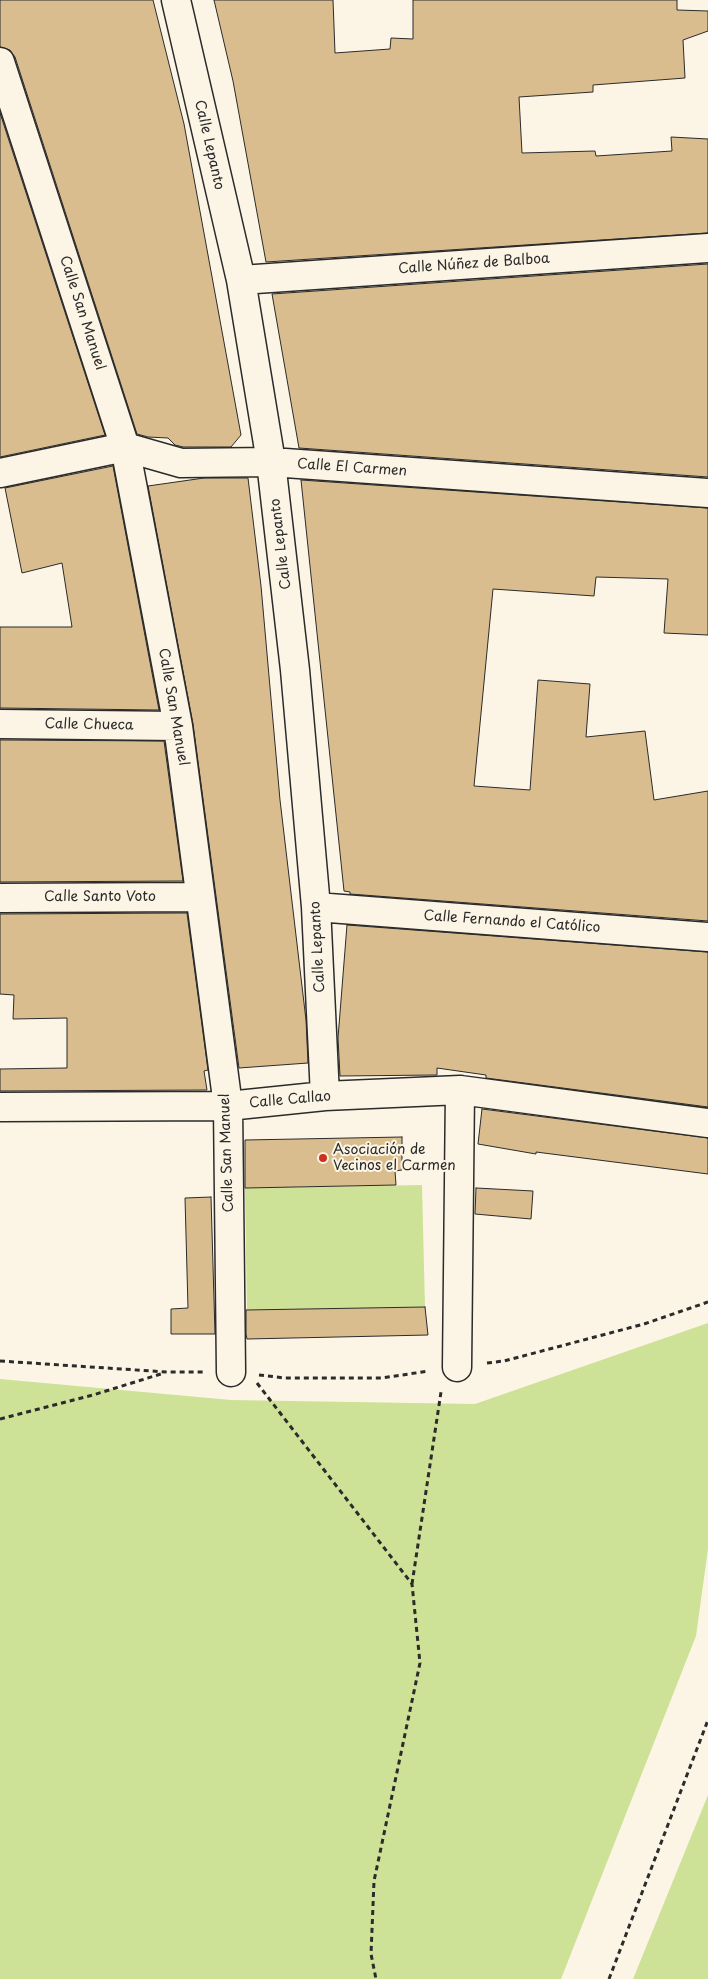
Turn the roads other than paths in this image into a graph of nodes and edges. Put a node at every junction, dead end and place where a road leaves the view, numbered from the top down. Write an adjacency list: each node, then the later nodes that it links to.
1 (176, 0): 4 (street, Calle Lepanto)
2 (0, 62): 5 (street, Calle San Manuel)
3 (708, 248): 4 (street, Calle Núñez de Balboa)
4 (241, 280): 6 (street, Calle Lepanto)
5 (125, 447): 6 (street, Calle El Carmen); 7 (street, Calle El Carmen); 10 (street, Calle San Manuel)
6 (271, 462): 8 (street, Calle El Carmen); 13 (street, Calle Lepanto)
7 (0, 473)
8 (708, 493)
9 (0, 724): 10 (street, Calle Chueca)
10 (178, 726): 11 (street, Calle San Manuel)
11 (200, 897): 12 (street, Calle Santo Voto); 17 (street, Calle San Manuel)
12 (0, 898)
13 (316, 907): 14 (street, Calle Fernando el Católico); 16 (street, Calle Lepanto)
14 (708, 937)
15 (460, 1090): 16 (street, Calle Callao); 19 (street, Calle Callao); 20 (street)
16 (325, 1096): 17 (street, Calle Callao)
17 (228, 1106): 18 (street, Calle Callao); 21 (street, Calle San Manuel)
18 (0, 1107)
19 (708, 1123)
20 (451, 1368)
21 (241, 1373)

